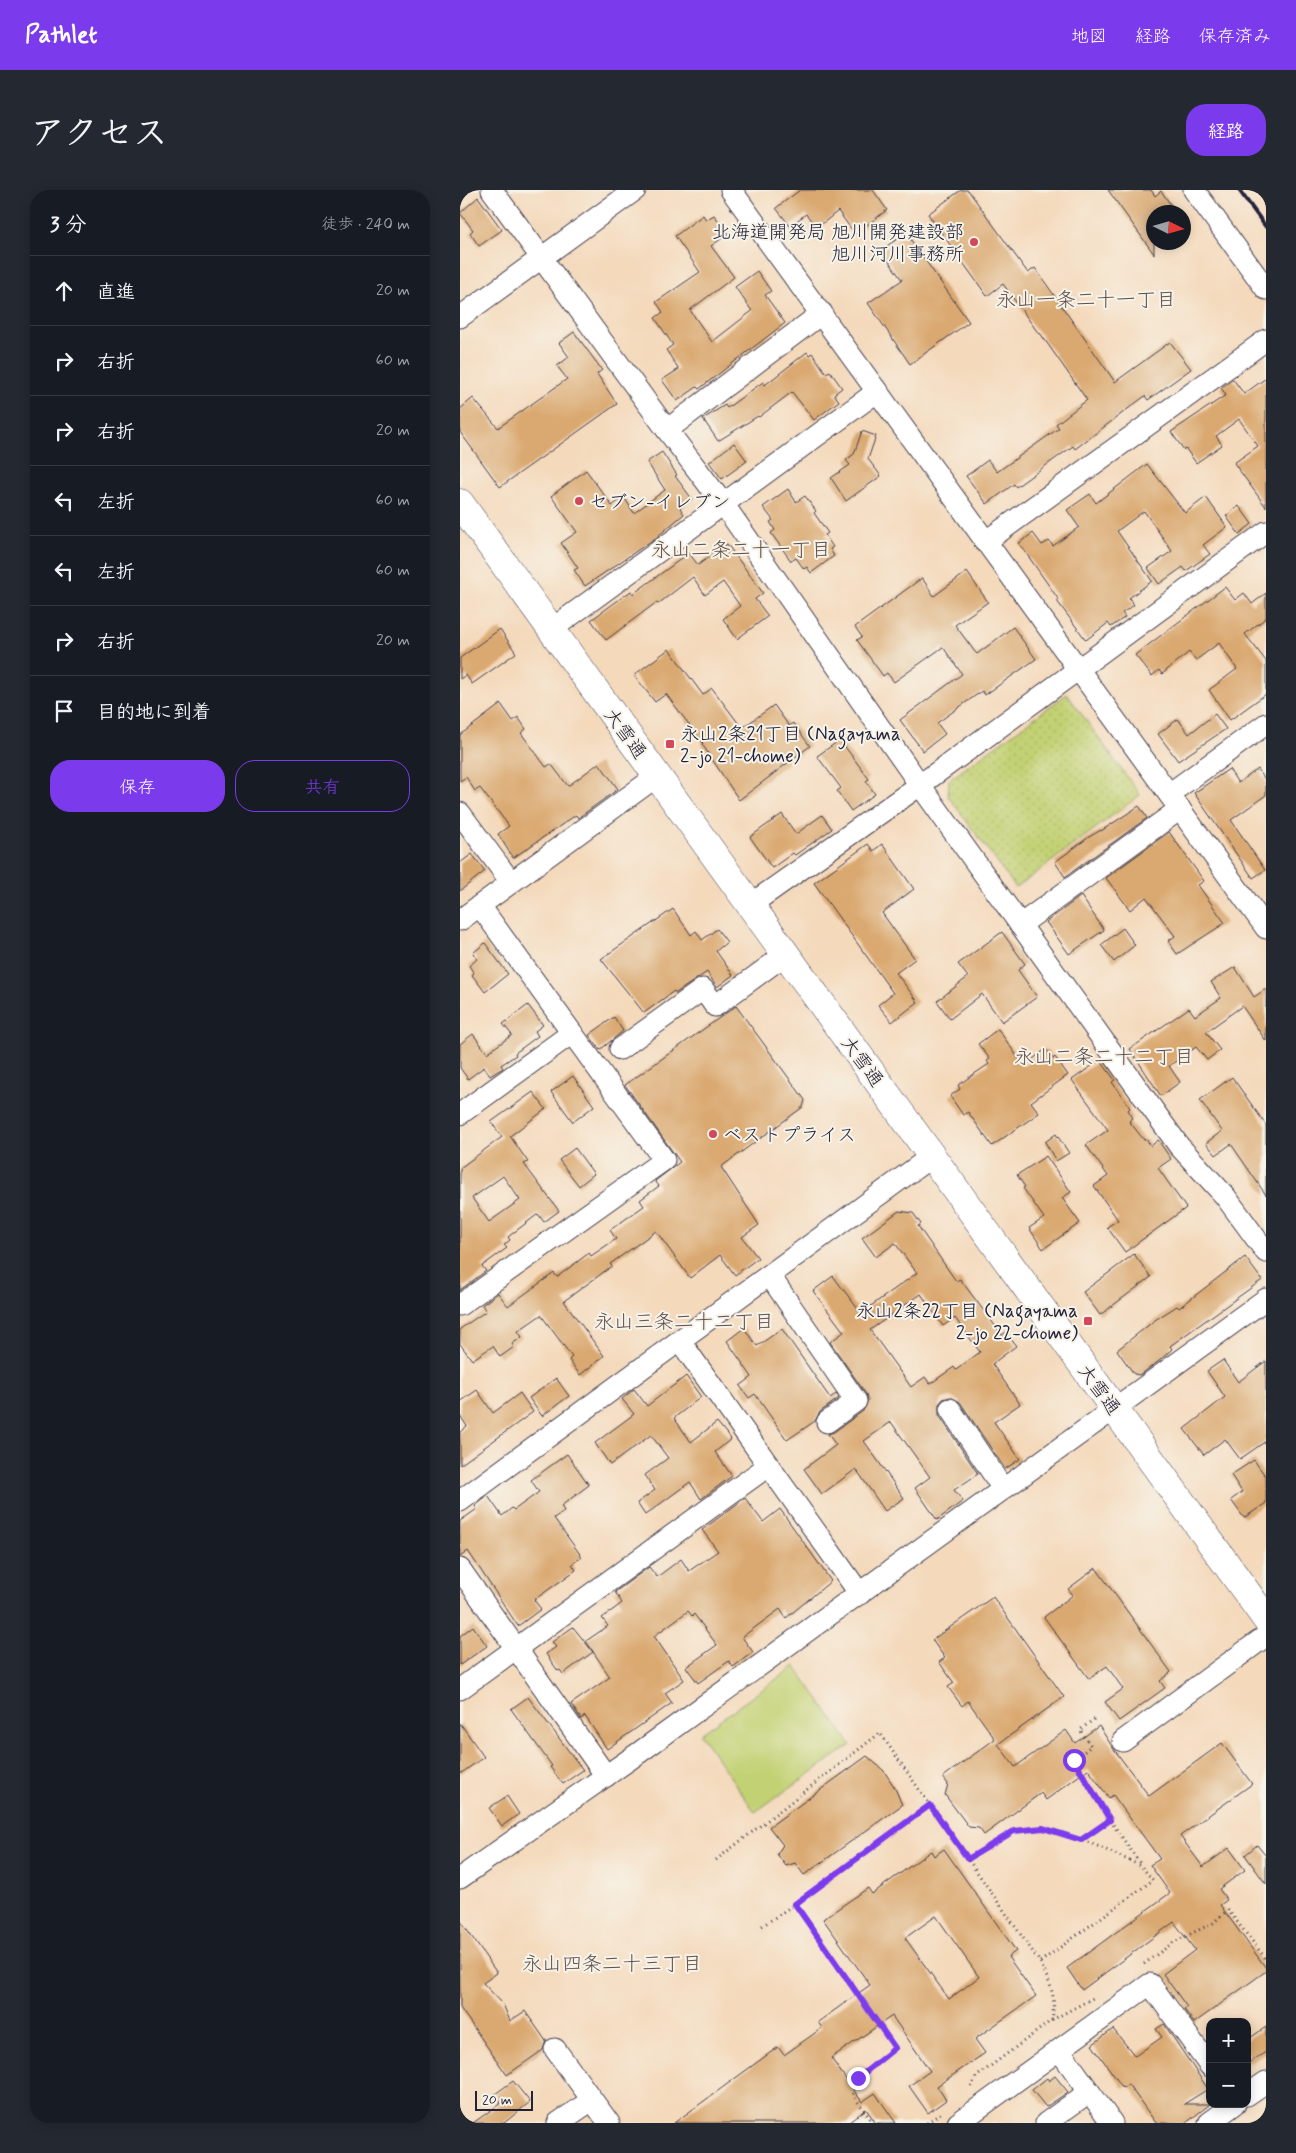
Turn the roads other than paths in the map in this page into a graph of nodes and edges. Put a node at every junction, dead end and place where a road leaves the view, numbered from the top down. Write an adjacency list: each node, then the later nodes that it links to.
1 (492, 190): 5 (street)
2 (635, 190): 5 (street)
3 (731, 190): 7 (street)
4 (1194, 190): 6 (street)
5 (541, 259): 8 (street); 11 (street)
6 (1266, 289)
7 (822, 313): 10 (street); 11 (street)
8 (460, 317)
9 (1266, 340): 15 (street)
10 (878, 391): 13 (street); 15 (street)
11 (667, 430): 13 (street)
12 (460, 503): 16 (highway, 大雪通)
13 (724, 504): 16 (street); 20 (street)
14 (1266, 532): 17 (street)
15 (985, 542): 17 (street)
16 (552, 629): 19 (highway, 大雪通)
17 (1078, 669): 20 (street); 21 (street)
18 (1266, 724): 21 (street)
19 (657, 776): 23 (street); 24 (highway, 大雪通)
20 (920, 785): 24 (street); 28 (street)
21 (1174, 801): 27 (street); 28 (street)
22 (460, 813): 23 (street)
23 (511, 882): 25 (street)
24 (750, 905): 29 (highway, 大雪通)
25 (480, 906): 26 (street); 30 (street)
26 (460, 920)
27 (1264, 923)
28 (1020, 925): 34 (street)
29 (786, 954): 31 (street); 33 (highway, 大雪通)
30 (572, 1033): 32 (street); 36 (street)
31 (620, 1049)
32 (460, 1114)
33 (932, 1156): 35 (street); 39 (highway, 大雪通)
34 (1266, 1252)
35 (770, 1276): 38 (street); 41 (street)
36 (460, 1305)
37 (1264, 1305): 39 (street)
38 (680, 1341): 42 (street); 44 (street)
39 (1113, 1408): 43 (street); 47 (highway, 大雪通)
40 (950, 1409): 43 (street)
41 (827, 1422)
42 (768, 1466): 46 (street); 49 (street)
43 (1003, 1489): 46 (street)
44 (460, 1501)
45 (460, 1570): 49 (street)
46 (860, 1594): 52 (street)
47 (1262, 1606)
48 (1266, 1636): 51 (street)
49 (516, 1648): 50 (street); 52 (street)
50 (460, 1689)
51 (1123, 1741)
52 (606, 1776): 53 (street)
53 (460, 1878)
54 (555, 2049): 60 (street)
55 (1060, 2051): 56 (street); 58 (street); 62 (street)
56 (1208, 2063)
57 (1266, 2082): 59 (street)
58 (1090, 2092): 65 (street); 66 (street)
59 (1251, 2092)
60 (592, 2100): 63 (street); 64 (street)
61 (1230, 2108): 67 (street)
62 (951, 2117)
63 (558, 2123)
64 (608, 2123)
65 (1046, 2123)
66 (1112, 2123)
67 (1209, 2123)

